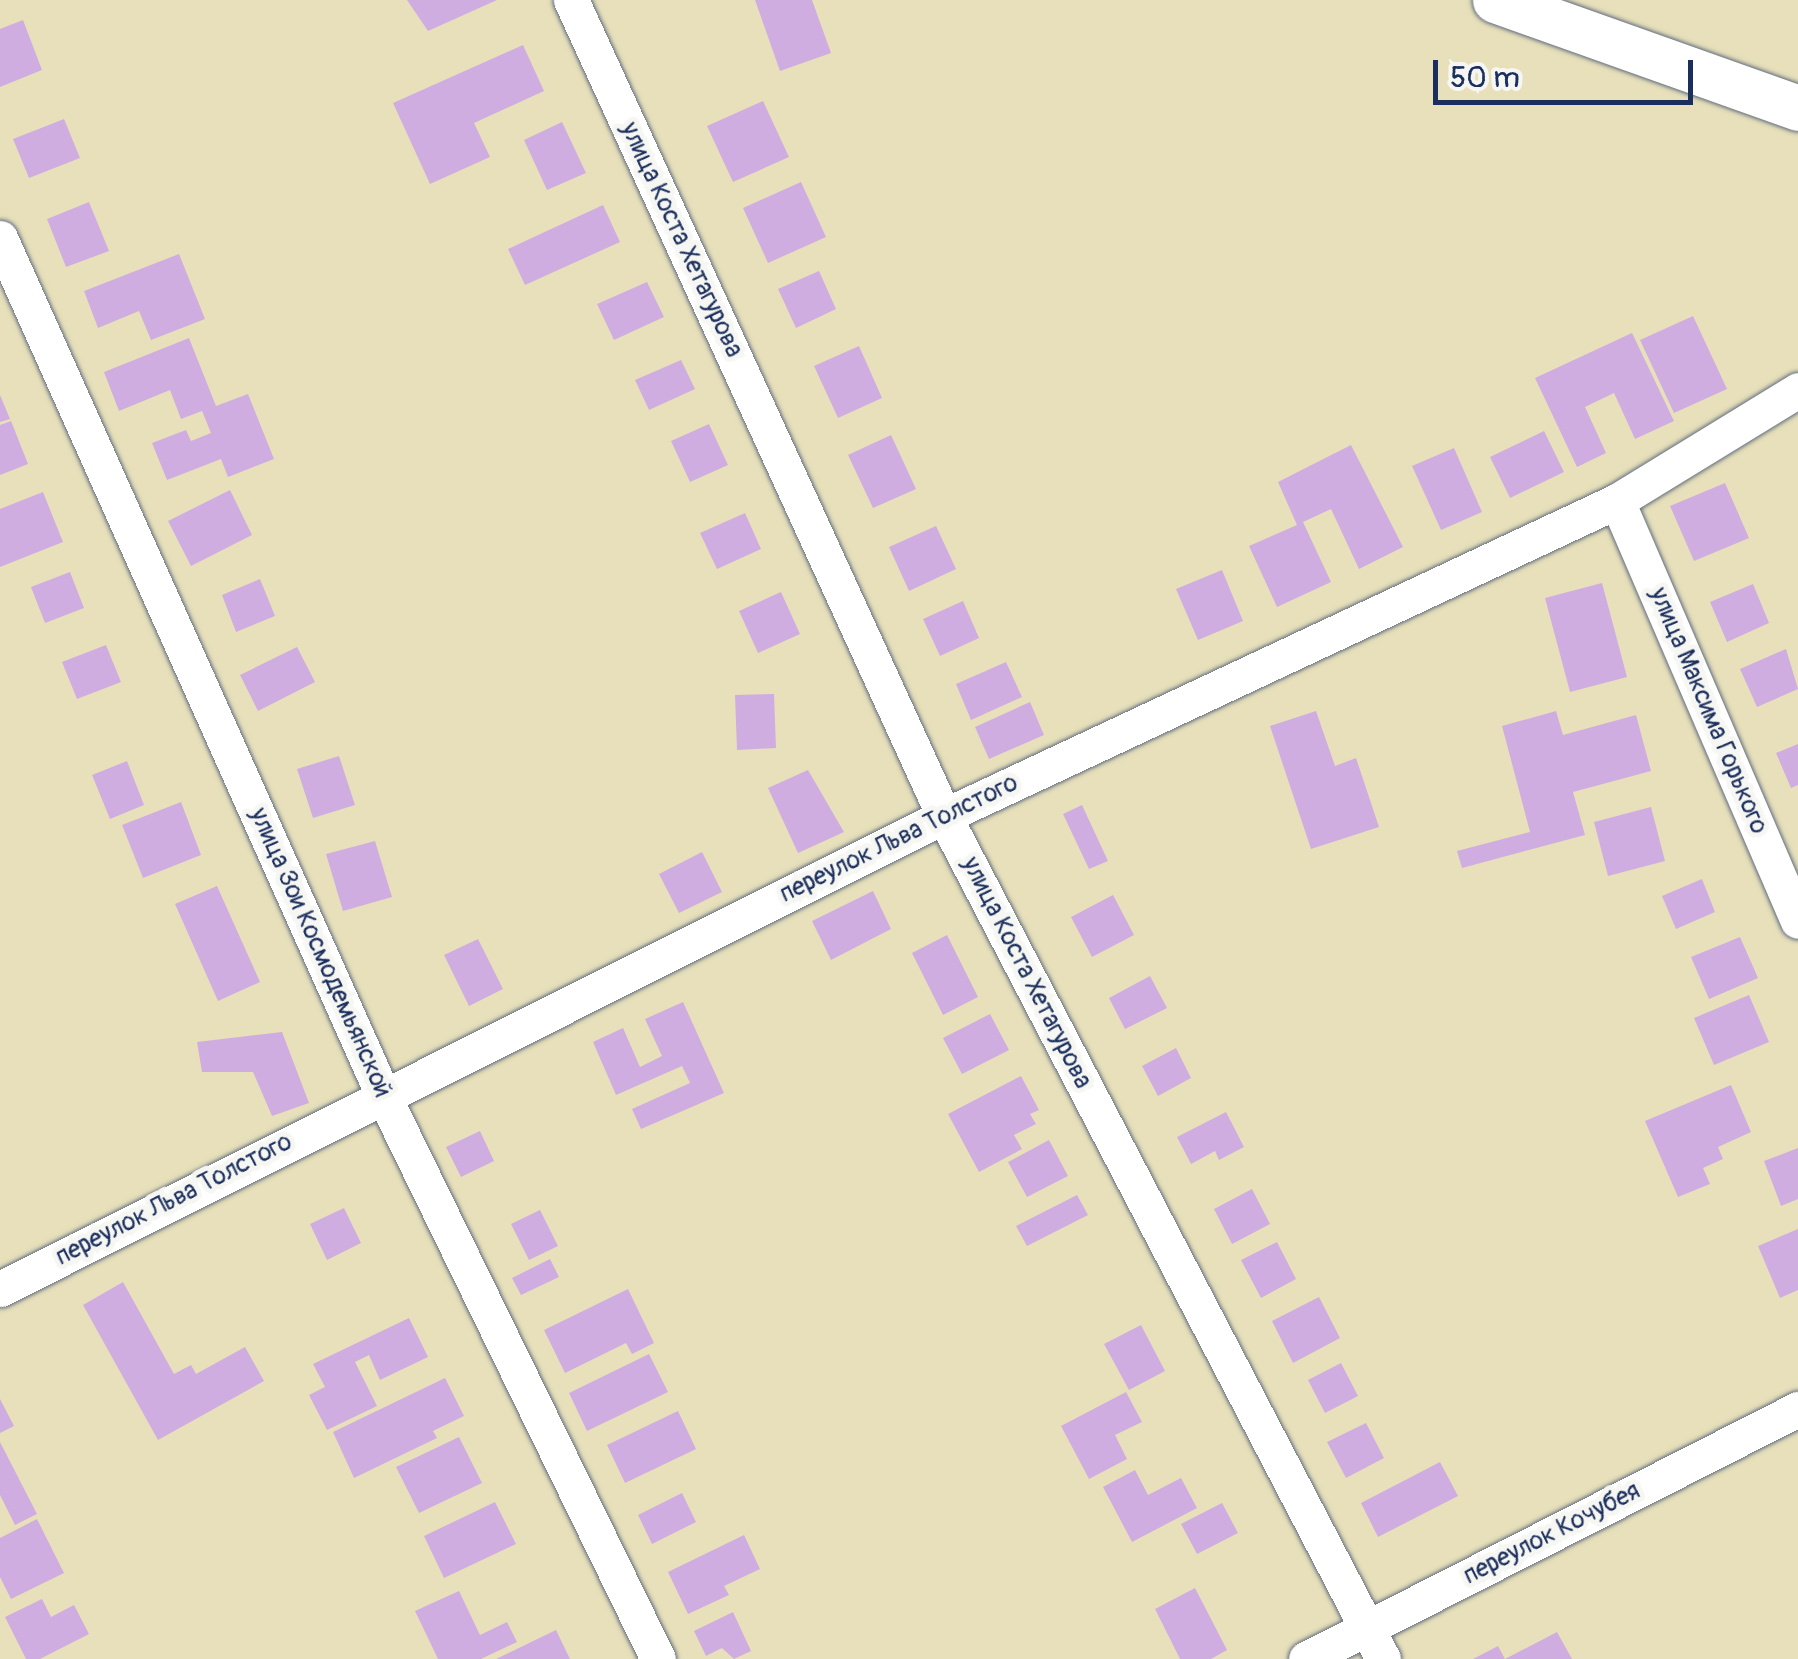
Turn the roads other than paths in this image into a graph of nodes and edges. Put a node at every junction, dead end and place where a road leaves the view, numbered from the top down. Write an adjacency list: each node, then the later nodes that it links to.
1 (571, 0): 7 (street, улица Коста Хетагурова)
2 (1495, 0): 3 (street)
3 (1798, 108)
4 (0, 238): 9 (street, улица Зои Космодемьянской)
5 (1798, 390): 6 (street, переулок Льва Толстого)
6 (1617, 500): 7 (street, переулок Льва Толстого); 8 (street, улица Максима Горького)
7 (944, 816): 9 (street, переулок Льва Толстого); 12 (street, улица Коста Хетагурова)
8 (1798, 921)
9 (383, 1095): 10 (street, переулок Льва Толстого); 13 (street, улица Зои Космодемьянской)
10 (0, 1289)
11 (1798, 1409): 12 (street, переулок Кочубея)
12 (1366, 1627): 14 (street, переулок Кочубея); 15 (street, улица Коста Хетагурова)
13 (658, 1659)
14 (1306, 1659)
15 (1383, 1659)

